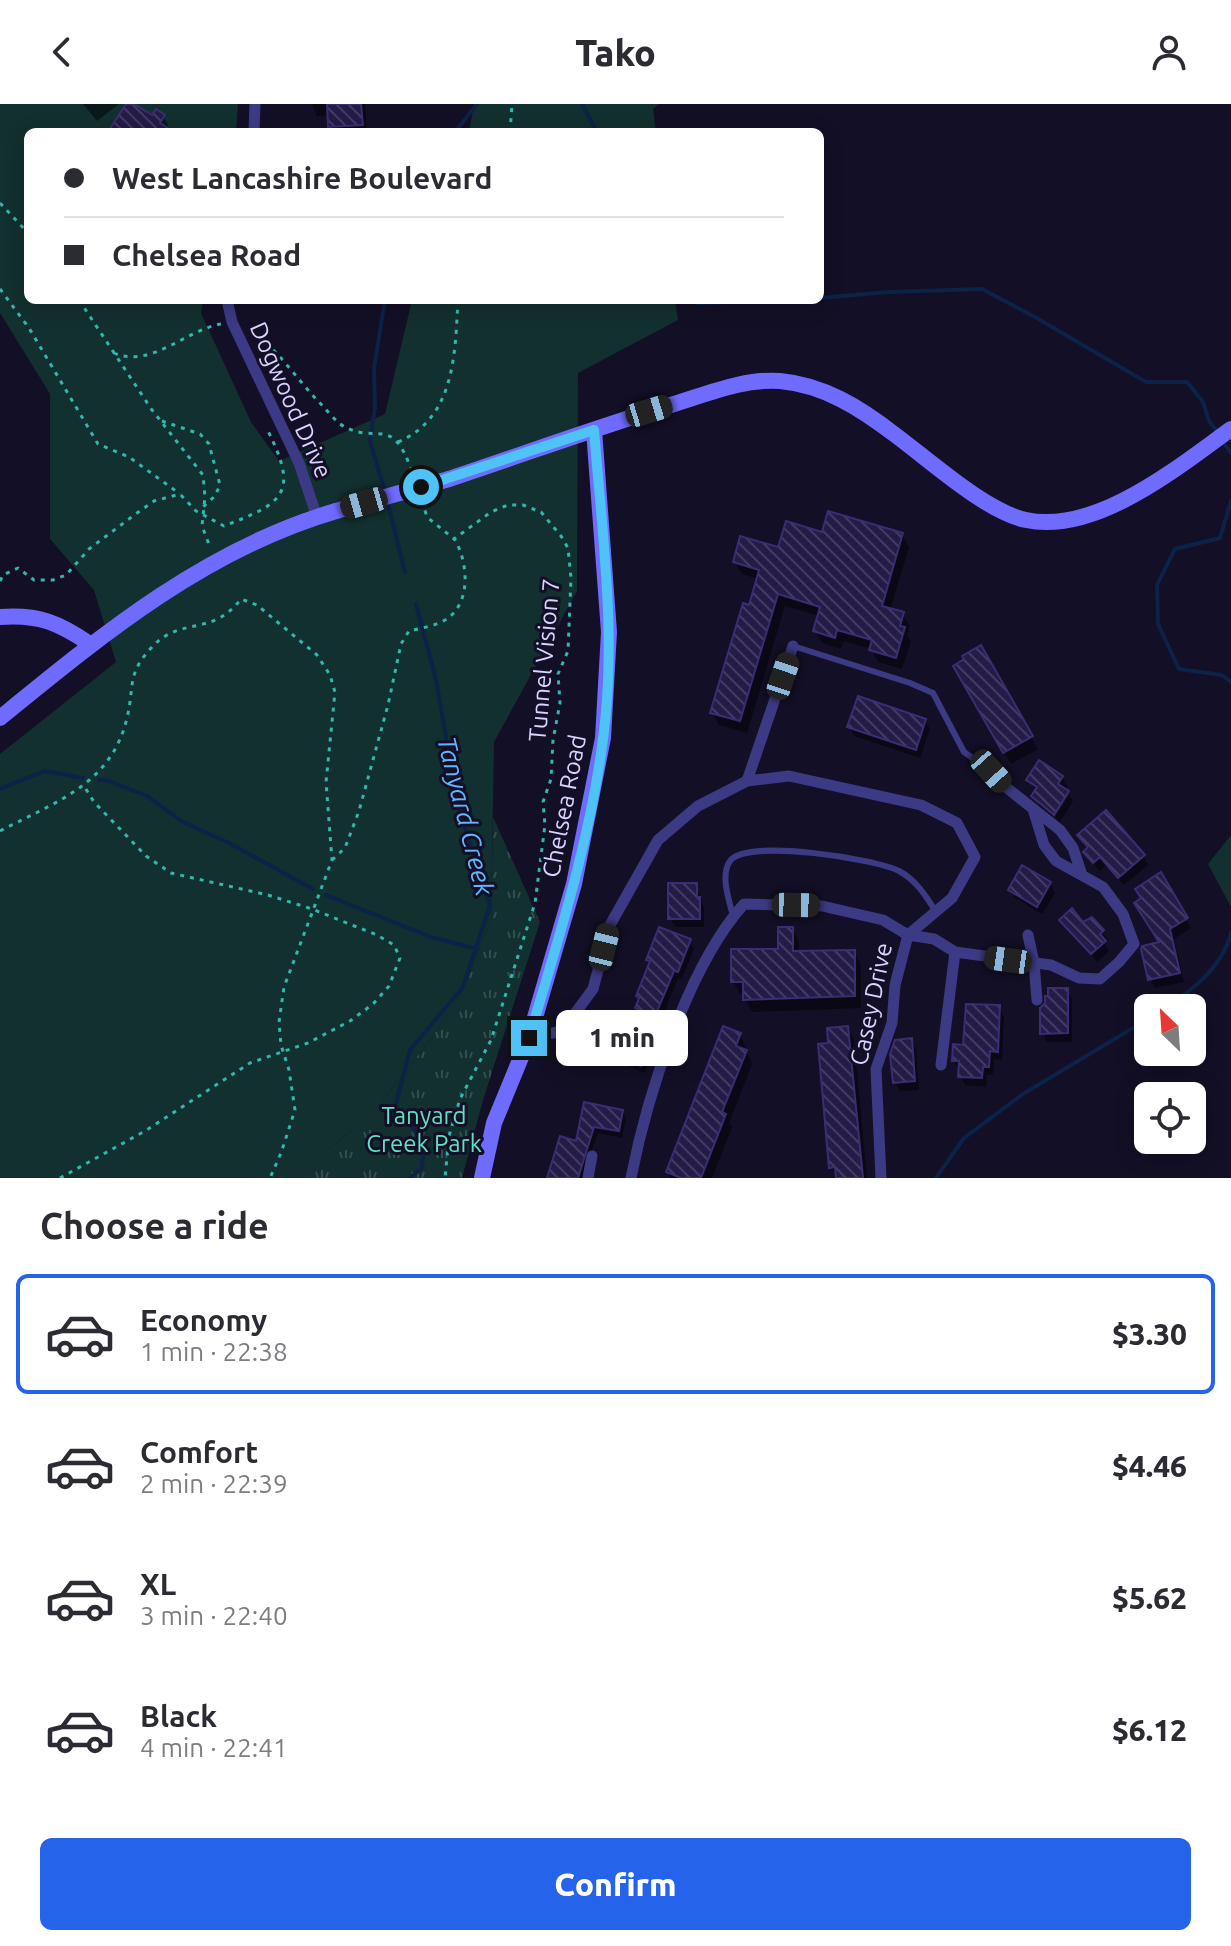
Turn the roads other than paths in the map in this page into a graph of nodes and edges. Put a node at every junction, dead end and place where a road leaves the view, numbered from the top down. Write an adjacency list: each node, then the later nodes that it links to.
1 (255, 104): 2 (street)
2 (254, 128)
3 (228, 304): 6 (street, Dogwood Drive)
4 (1231, 429): 5 (main road)
5 (594, 430): 6 (main road, bridge); 22 (main road, Chelsea Road)
6 (317, 517): 8 (main road)
7 (0, 617): 8 (main road)
8 (90, 644): 10 (main road)
9 (793, 646): 11 (lane); 12 (street)
10 (0, 718)
11 (991, 771): 13 (street)
12 (747, 781): 15 (street); 22 (street)
13 (1033, 809): 14 (street); 14 (street)
14 (1081, 872): 20 (street)
15 (936, 912): 16 (lane); 17 (street)
16 (733, 916): 17 (street); 27 (street)
17 (908, 935): 19 (street); 28 (street, Casey Drive)
18 (1028, 935): 20 (street)
19 (955, 952): 20 (street); 23 (street)
20 (1034, 963): 21 (street)
21 (1037, 1000)
22 (529, 1038): 25 (main road, Chelsea Road)
23 (941, 1065)
24 (592, 1156): 26 (street)
25 (482, 1178)
26 (588, 1178)
27 (631, 1178)
28 (881, 1178)

